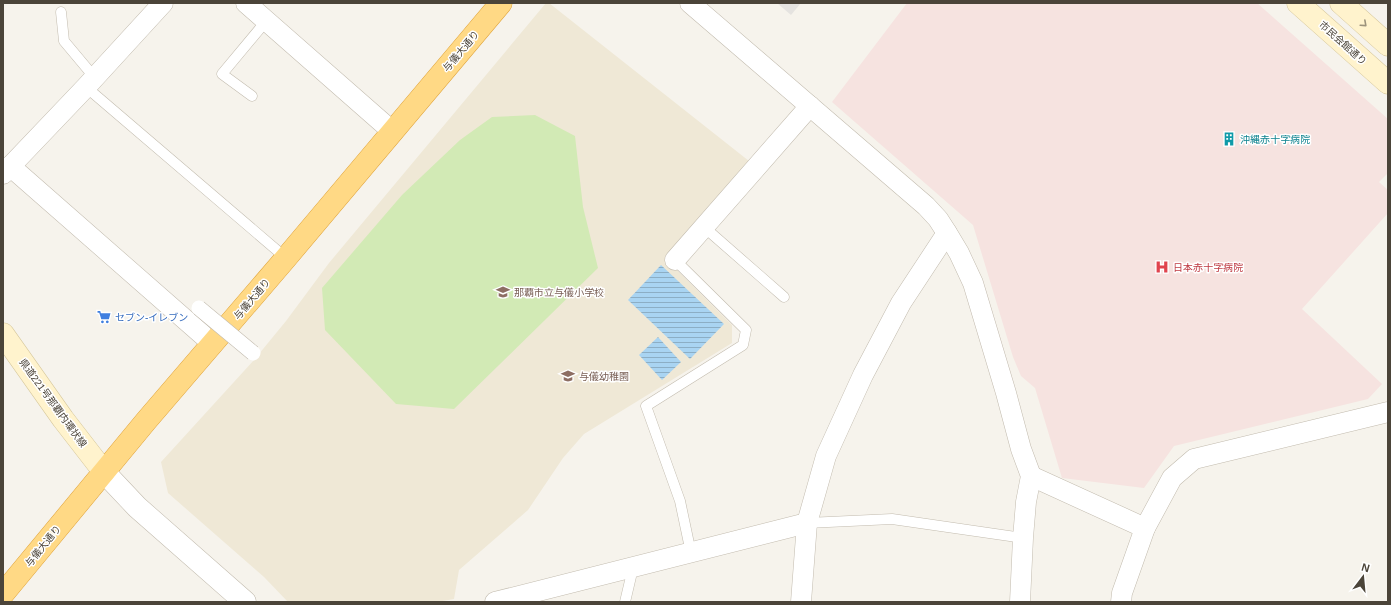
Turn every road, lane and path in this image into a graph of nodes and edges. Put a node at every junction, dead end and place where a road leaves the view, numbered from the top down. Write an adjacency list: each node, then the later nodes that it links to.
1 (163, 3): 10 (street)
2 (246, 3): 8 (street)
3 (501, 3): 14 (highway, 与儀大通り)
4 (690, 3): 13 (street)
5 (1298, 3): 11 (main road, 市民会館通り)
6 (1341, 3): 9 (main road, one-way to 9)
7 (60, 12): 10 (lane)
8 (267, 20): 12 (lane); 14 (street)
9 (1388, 46)
10 (91, 83): 15 (street); 18 (lane)
11 (1388, 83)
12 (252, 96)
13 (810, 106): 16 (street); 17 (street)
14 (393, 132): 18 (highway, 与儀大通り)
15 (7, 170): 23 (street)
16 (704, 227): 19 (street); 20 (lane)
17 (947, 233): 27 (street); 28 (street)
18 (286, 258): 23 (highway, 与儀大通り)
19 (674, 260): 31 (lane)
20 (784, 297)
21 (199, 308): 24 (street, bridge)
22 (3, 334): 26 (main road, 県道221号那覇内環状線)
23 (213, 344): 26 (highway, 与儀大通り)
24 (253, 353)
25 (1388, 412): 29 (street)
26 (104, 472): 33 (highway, 与儀大通り); 35 (street)
27 (1031, 476): 29 (street); 30 (street)
28 (807, 524): 30 (lane); 31 (street); 38 (street)
29 (1145, 528): 40 (street)
30 (1023, 538): 39 (street)
31 (691, 553): 32 (street)
32 (633, 568): 36 (street); 37 (lane)
33 (9, 587): 34 (street)
34 (12, 602)
35 (245, 602)
36 (495, 602)
37 (625, 602)
38 (801, 602)
39 (1020, 602)
40 (1121, 602)

